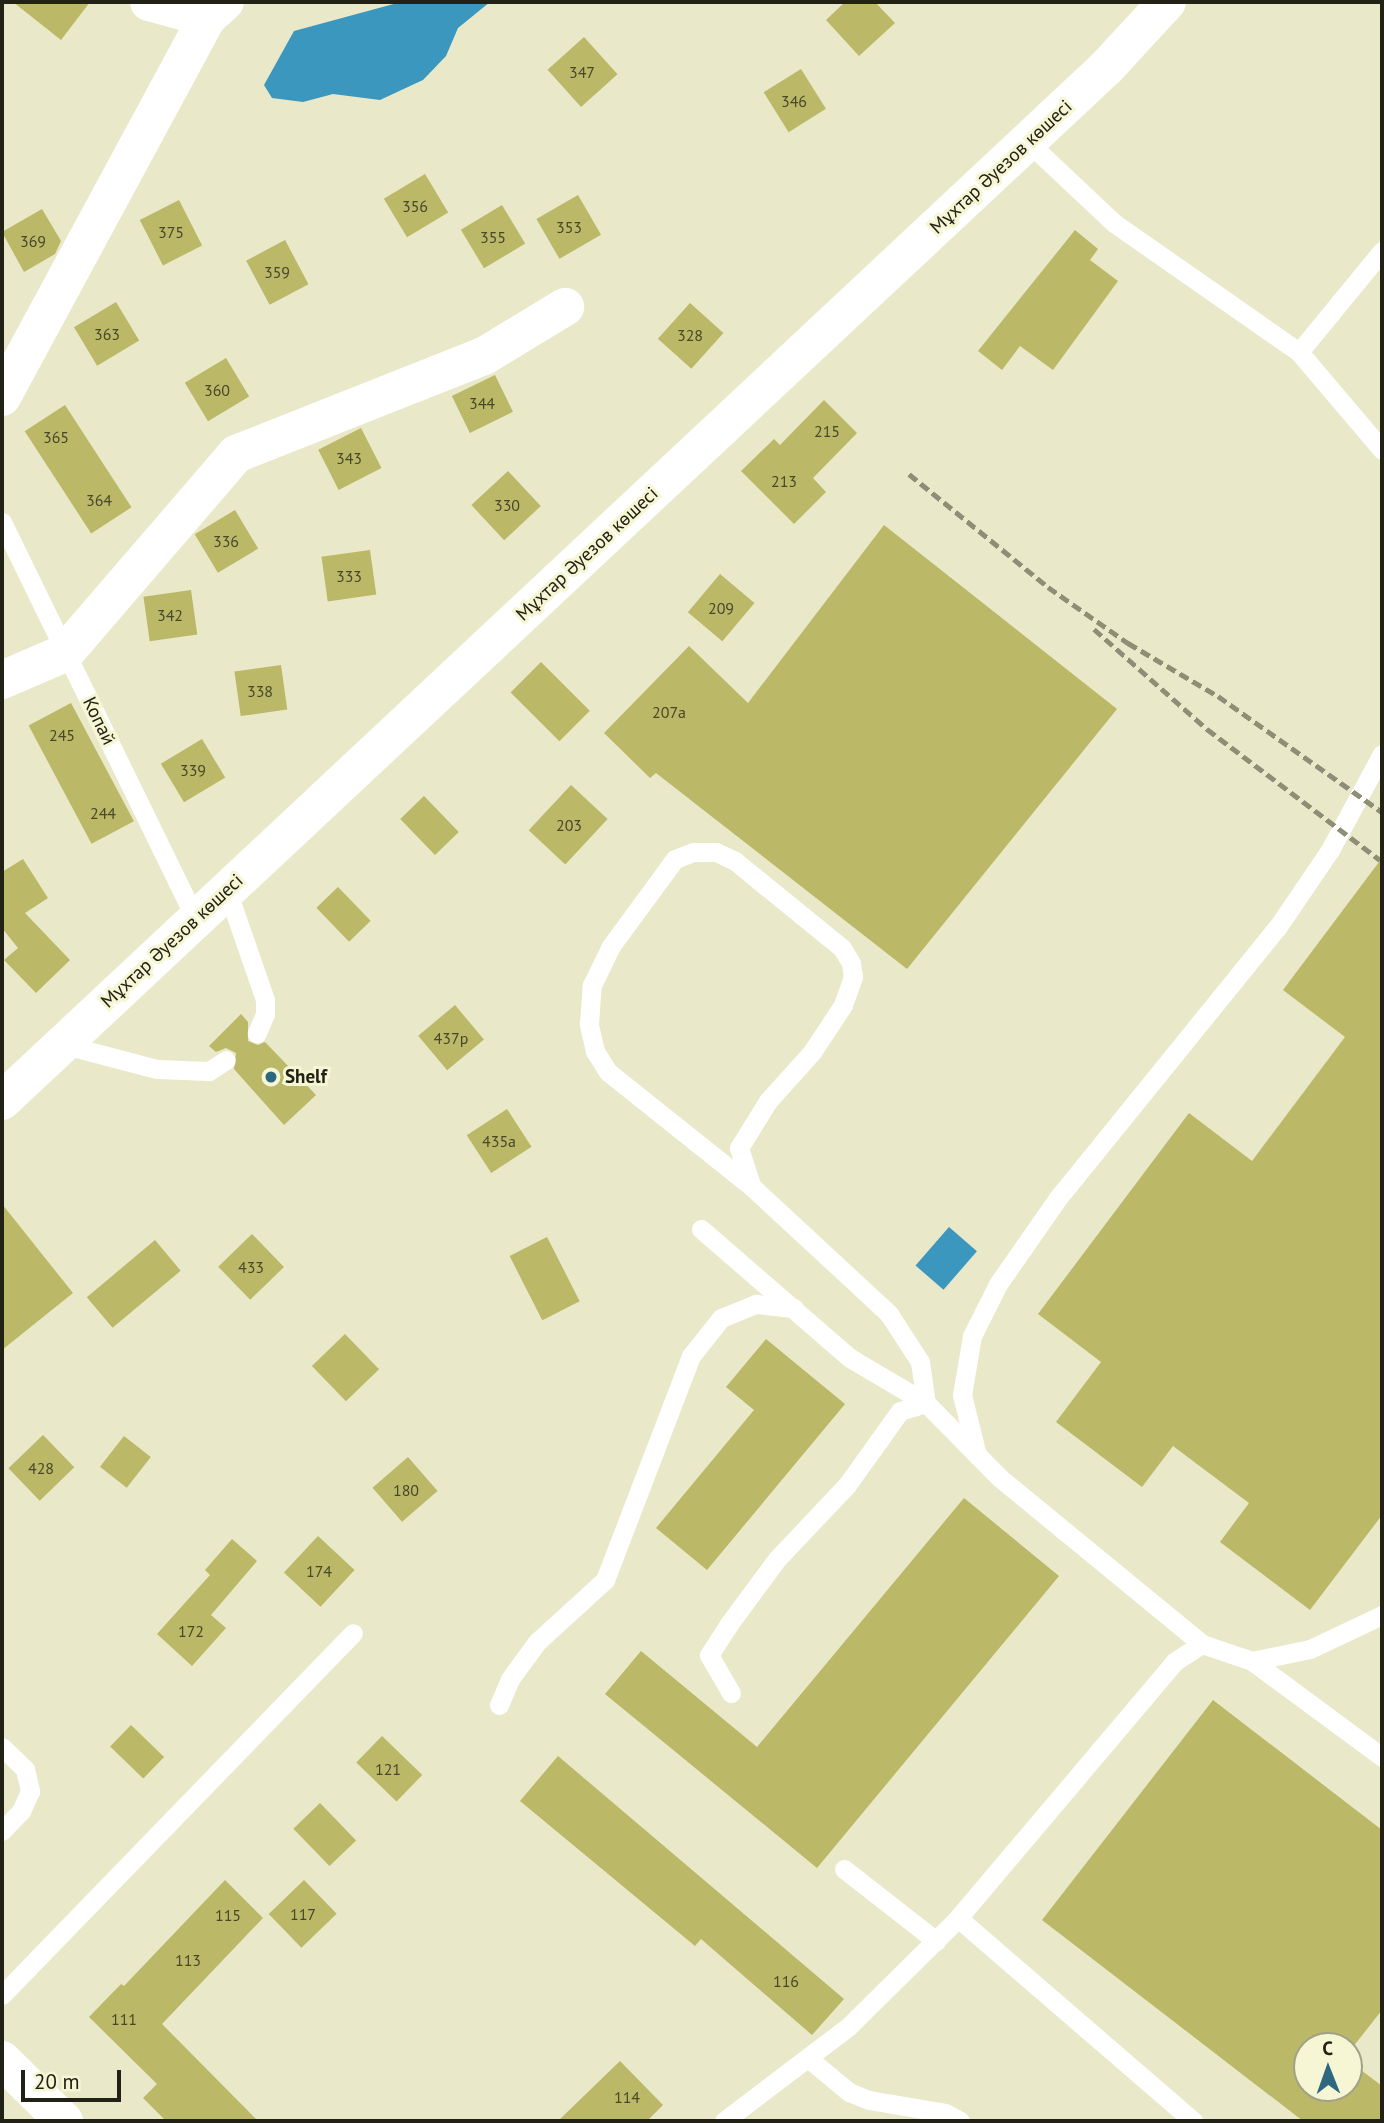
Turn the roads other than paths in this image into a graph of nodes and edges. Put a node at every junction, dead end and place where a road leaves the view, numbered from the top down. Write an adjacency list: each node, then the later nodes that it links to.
1 (149, 2): 3 (street)
2 (1167, 2): 4 (street, Мұхтар Әуезов көшесі)
3 (216, 10): 8 (street)
4 (1028, 142): 7 (lane); 14 (street, Мұхтар Әуезов көшесі)
5 (1382, 251): 7 (lane)
6 (565, 307): 11 (street)
7 (1299, 352): 9 (lane)
8 (2, 397)
9 (1382, 450)
10 (2, 522): 11 (lane, Копай)
11 (65, 653): 12 (street); 15 (lane, Копай)
12 (2, 680)
13 (1382, 754): 24 (lane)
14 (227, 890): 15 (street, Мұхтар Әуезов көшесі); 16 (lane)
15 (196, 919): 17 (street, Мұхтар Әуезов көшесі)
16 (257, 1033)
17 (61, 1044): 18 (lane); 19 (street, Мұхтар Әуезов көшесі)
18 (226, 1060)
19 (2, 1101)
20 (751, 1186): 20 (lane); 23 (lane)
21 (701, 1229): 22 (lane)
22 (794, 1308): 23 (lane); 30 (lane)
23 (926, 1403): 24 (lane); 29 (lane)
24 (977, 1455): 27 (lane)
25 (1382, 1615): 28 (lane)
26 (353, 1633): 37 (lane)
27 (1202, 1644): 28 (lane); 35 (lane)
28 (1252, 1661): 32 (lane)
29 (732, 1693)
30 (499, 1705)
31 (2, 1747): 33 (lane)
32 (1382, 1757)
33 (2, 1831)
34 (844, 1869): 36 (lane)
35 (958, 1918): 36 (lane); 43 (lane)
36 (936, 1941): 38 (lane)
37 (2, 1995)
38 (809, 2059): 41 (lane); 42 (lane)
39 (2, 2060): 40 (street)
40 (64, 2121)
41 (724, 2121)
42 (960, 2121)
43 (1193, 2121)

